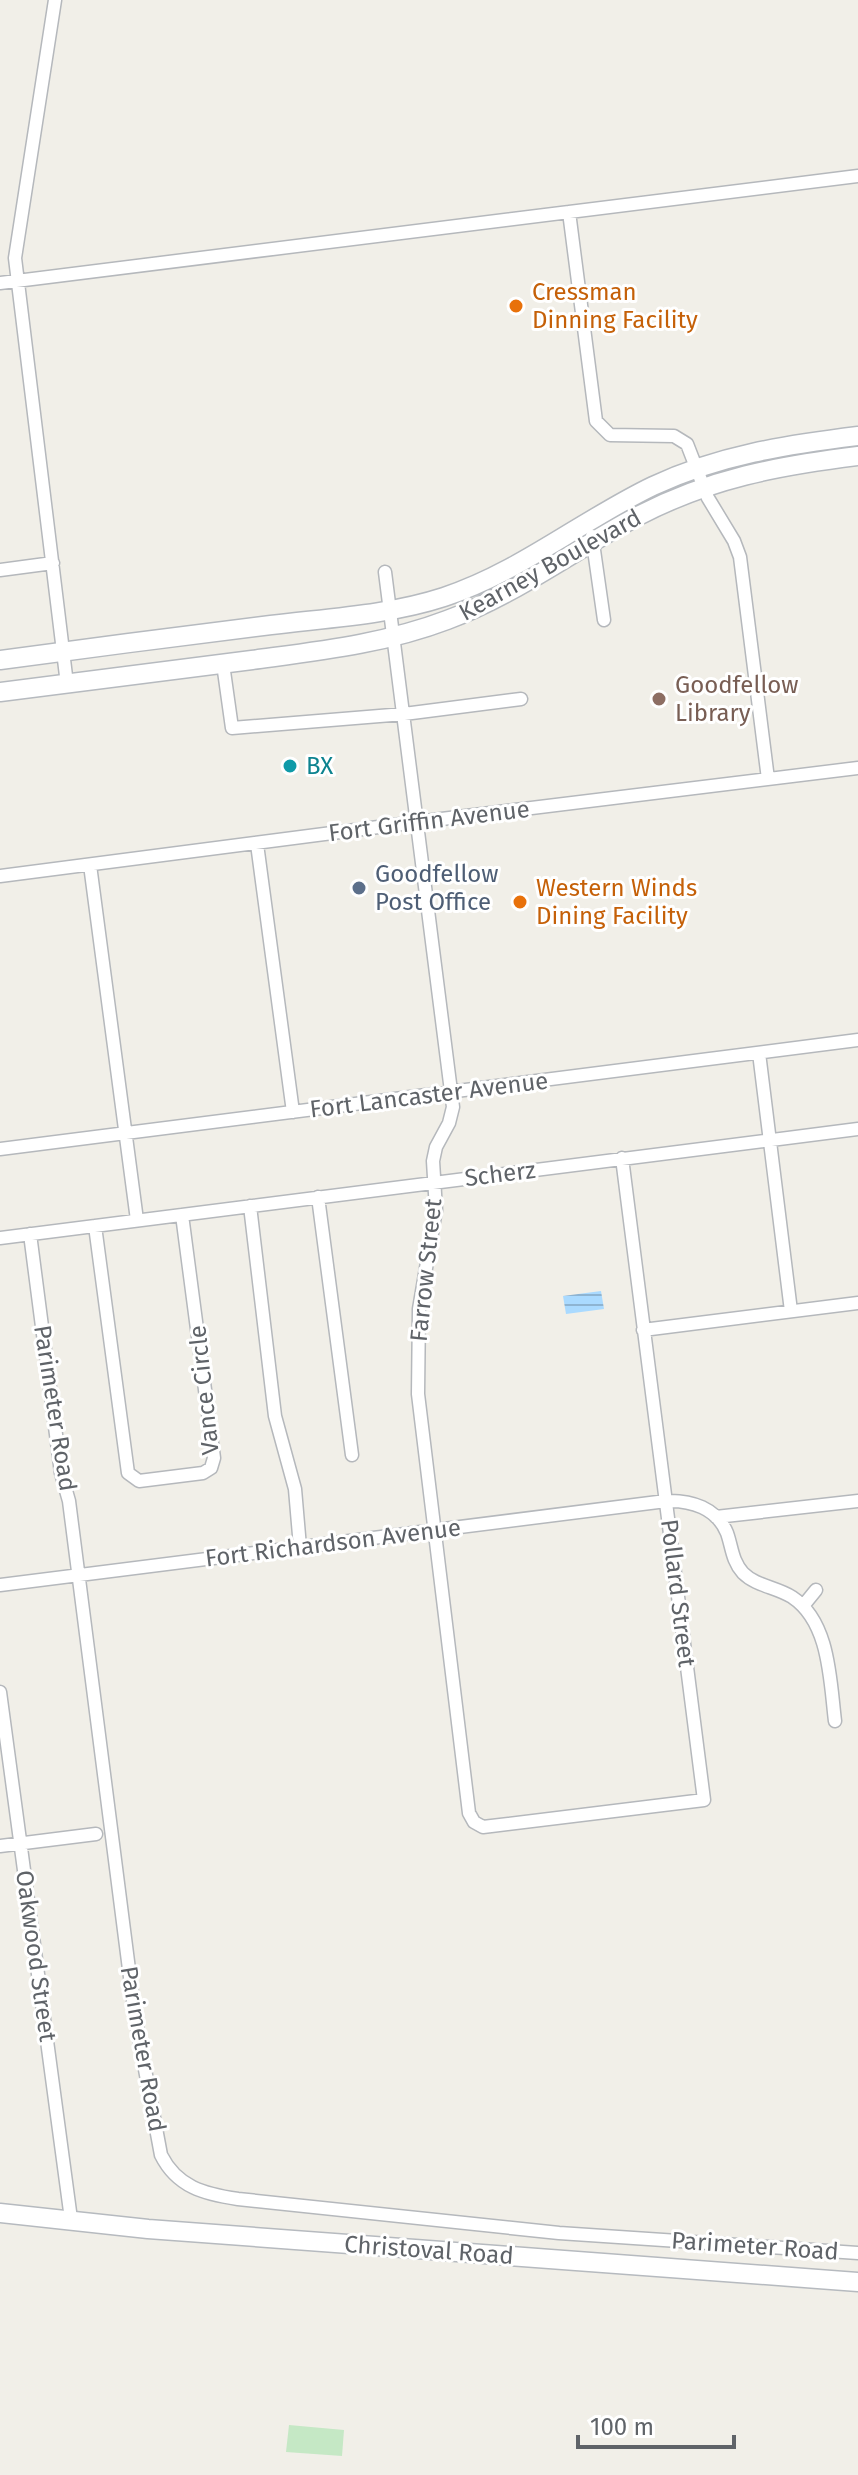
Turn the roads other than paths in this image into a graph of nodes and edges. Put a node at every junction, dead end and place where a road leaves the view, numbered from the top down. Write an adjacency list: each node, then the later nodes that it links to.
1 (55, 0): 4 (street)
2 (858, 176): 3 (street)
3 (569, 212): 4 (street); 8 (street)
4 (17, 281): 5 (street); 12 (street)
5 (0, 283)
6 (858, 436): 8 (street, Kearney Boulevard)
7 (858, 456): 9 (street, Kearney Boulevard)
8 (698, 468): 9 (street); 10 (street, Kearney Boulevard)
9 (703, 487): 11 (street, Kearney Boulevard); 27 (street)
10 (590, 522): 11 (street); 15 (street, Kearney Boulevard)
11 (593, 542): 16 (street); 18 (street, Kearney Boulevard)
12 (53, 563): 13 (street); 19 (street)
13 (0, 570)
14 (385, 572): 15 (street, Farrow Street)
15 (390, 610): 17 (street, Kearney Boulevard); 18 (street, Farrow Street)
16 (604, 620)
17 (219, 632): 19 (street, Kearney Boulevard); 21 (street)
18 (394, 638): 21 (street, Kearney Boulevard); 25 (street, Farrow Street)
19 (63, 651): 20 (street, Kearney Boulevard); 22 (street)
20 (0, 660)
21 (223, 664): 22 (street, Kearney Boulevard); 25 (street)
22 (67, 684): 23 (street, Kearney Boulevard)
23 (0, 692)
24 (521, 699): 25 (street)
25 (404, 714): 28 (street, Farrow Street)
26 (858, 768): 27 (street, Fort Griffin Avenue)
27 (768, 779): 28 (street, Fort Griffin Avenue)
28 (417, 822): 29 (street, Fort Griffin Avenue); 34 (street, Farrow Street)
29 (257, 844): 30 (street, Fort Griffin Avenue); 35 (street)
30 (90, 865): 31 (street, Fort Griffin Avenue); 37 (street)
31 (0, 876)
32 (858, 1040): 33 (street, Fort Lancaster Avenue)
33 (759, 1053): 34 (street, Fort Lancaster Avenue); 38 (street)
34 (452, 1091): 35 (street, Fort Lancaster Avenue); 41 (street, Farrow Street)
35 (293, 1112): 37 (street, Fort Lancaster Avenue)
36 (858, 1129): 38 (street, Scherz)
37 (125, 1134): 39 (street, Fort Lancaster Avenue); 45 (street)
38 (770, 1140): 40 (street, Scherz); 50 (street)
39 (0, 1149)
40 (622, 1158): 41 (street, Scherz); 51 (street, Pollard Street)
41 (434, 1182): 42 (street, Scherz); 56 (street, Farrow Street)
42 (318, 1197): 43 (street, Scherz); 52 (street)
43 (250, 1206): 44 (street, Scherz); 57 (street)
44 (182, 1215): 45 (street, Scherz); 46 (street, Vance Circle)
45 (137, 1220): 46 (street, Scherz)
46 (95, 1226): 47 (street, Scherz)
47 (30, 1234): 48 (street, Scherz); 58 (street, Parimeter Road)
48 (0, 1238)
49 (858, 1303): 50 (street)
50 (791, 1311): 51 (street)
51 (643, 1330): 53 (street, Pollard Street)
52 (352, 1455)
53 (666, 1501): 55 (street, Fort Richardson Avenue); 56 (street, Fort Richardson Avenue); 64 (street, Pollard Street)
54 (858, 1501): 55 (street)
55 (716, 1517): 61 (street)
56 (434, 1531): 57 (street, Fort Richardson Avenue); 64 (street, Farrow Street)
57 (300, 1547): 58 (street, Fort Richardson Avenue)
58 (77, 1576): 59 (street, Fort Richardson Avenue); 70 (street, Parimeter Road)
59 (0, 1585)
60 (816, 1590): 61 (street)
61 (803, 1606): 63 (street)
62 (0, 1692): 66 (street, Oakwood Street)
63 (835, 1721)
64 (478, 1825)
65 (96, 1834): 66 (street)
66 (21, 1843): 67 (street); 69 (street, Oakwood Street)
67 (0, 1846)
68 (0, 2213): 69 (street, Christoval Road)
69 (71, 2219): 71 (street, Christoval Road)
70 (858, 2253)
71 (858, 2282)

